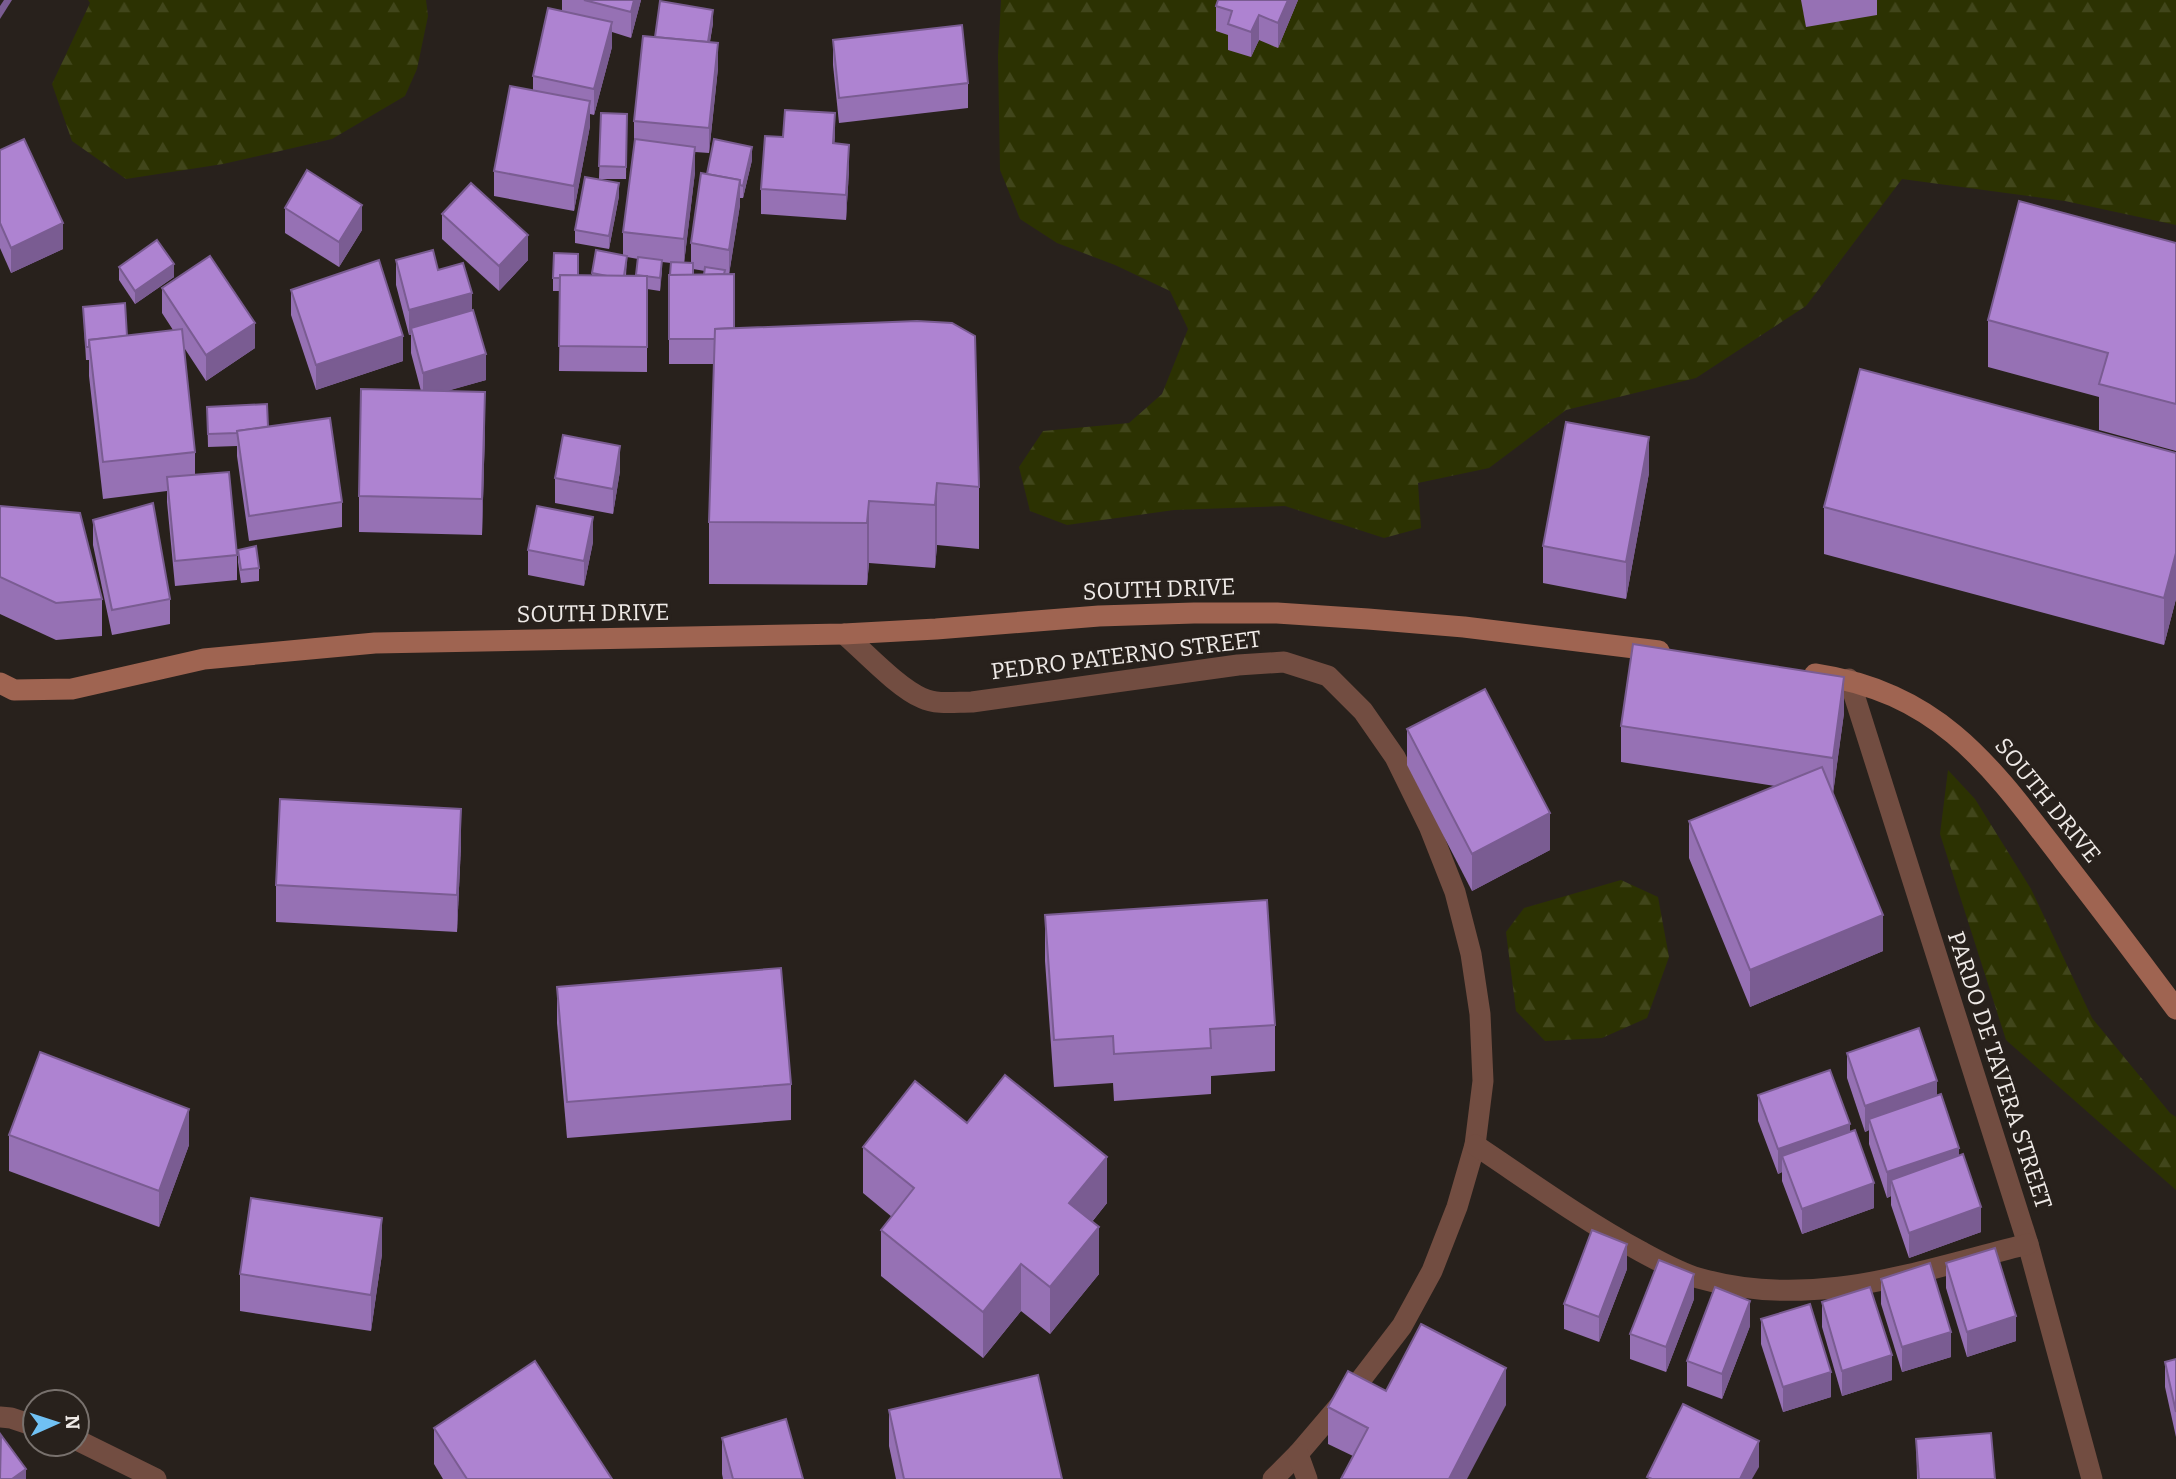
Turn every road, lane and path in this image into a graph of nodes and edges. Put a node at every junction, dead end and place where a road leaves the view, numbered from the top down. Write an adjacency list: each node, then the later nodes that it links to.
1 (844, 634): 2 (main road, SOUTH DRIVE); 5 (main road, SOUTH DRIVE); 7 (street, PEDRO PATERNO STREET)
2 (1672, 653)
3 (1795, 671): 4 (main road, SOUTH DRIVE)
4 (1849, 680): 6 (main road, SOUTH DRIVE); 8 (street, PARDO DE TAVERA STREET)
5 (0, 683)
6 (2176, 1009)
7 (1475, 1145): 8 (street); 12 (street, PEDRO PATERNO STREET)
8 (2028, 1244): 16 (street, PARDO DE TAVERA STREET)
9 (0, 1417): 10 (street)
10 (21, 1421)
11 (91, 1447): 13 (street)
12 (1298, 1454): 14 (street, PEDRO PATERNO STREET); 15 (street)
13 (156, 1479)
14 (1273, 1479)
15 (1307, 1479)
16 (2092, 1479)

